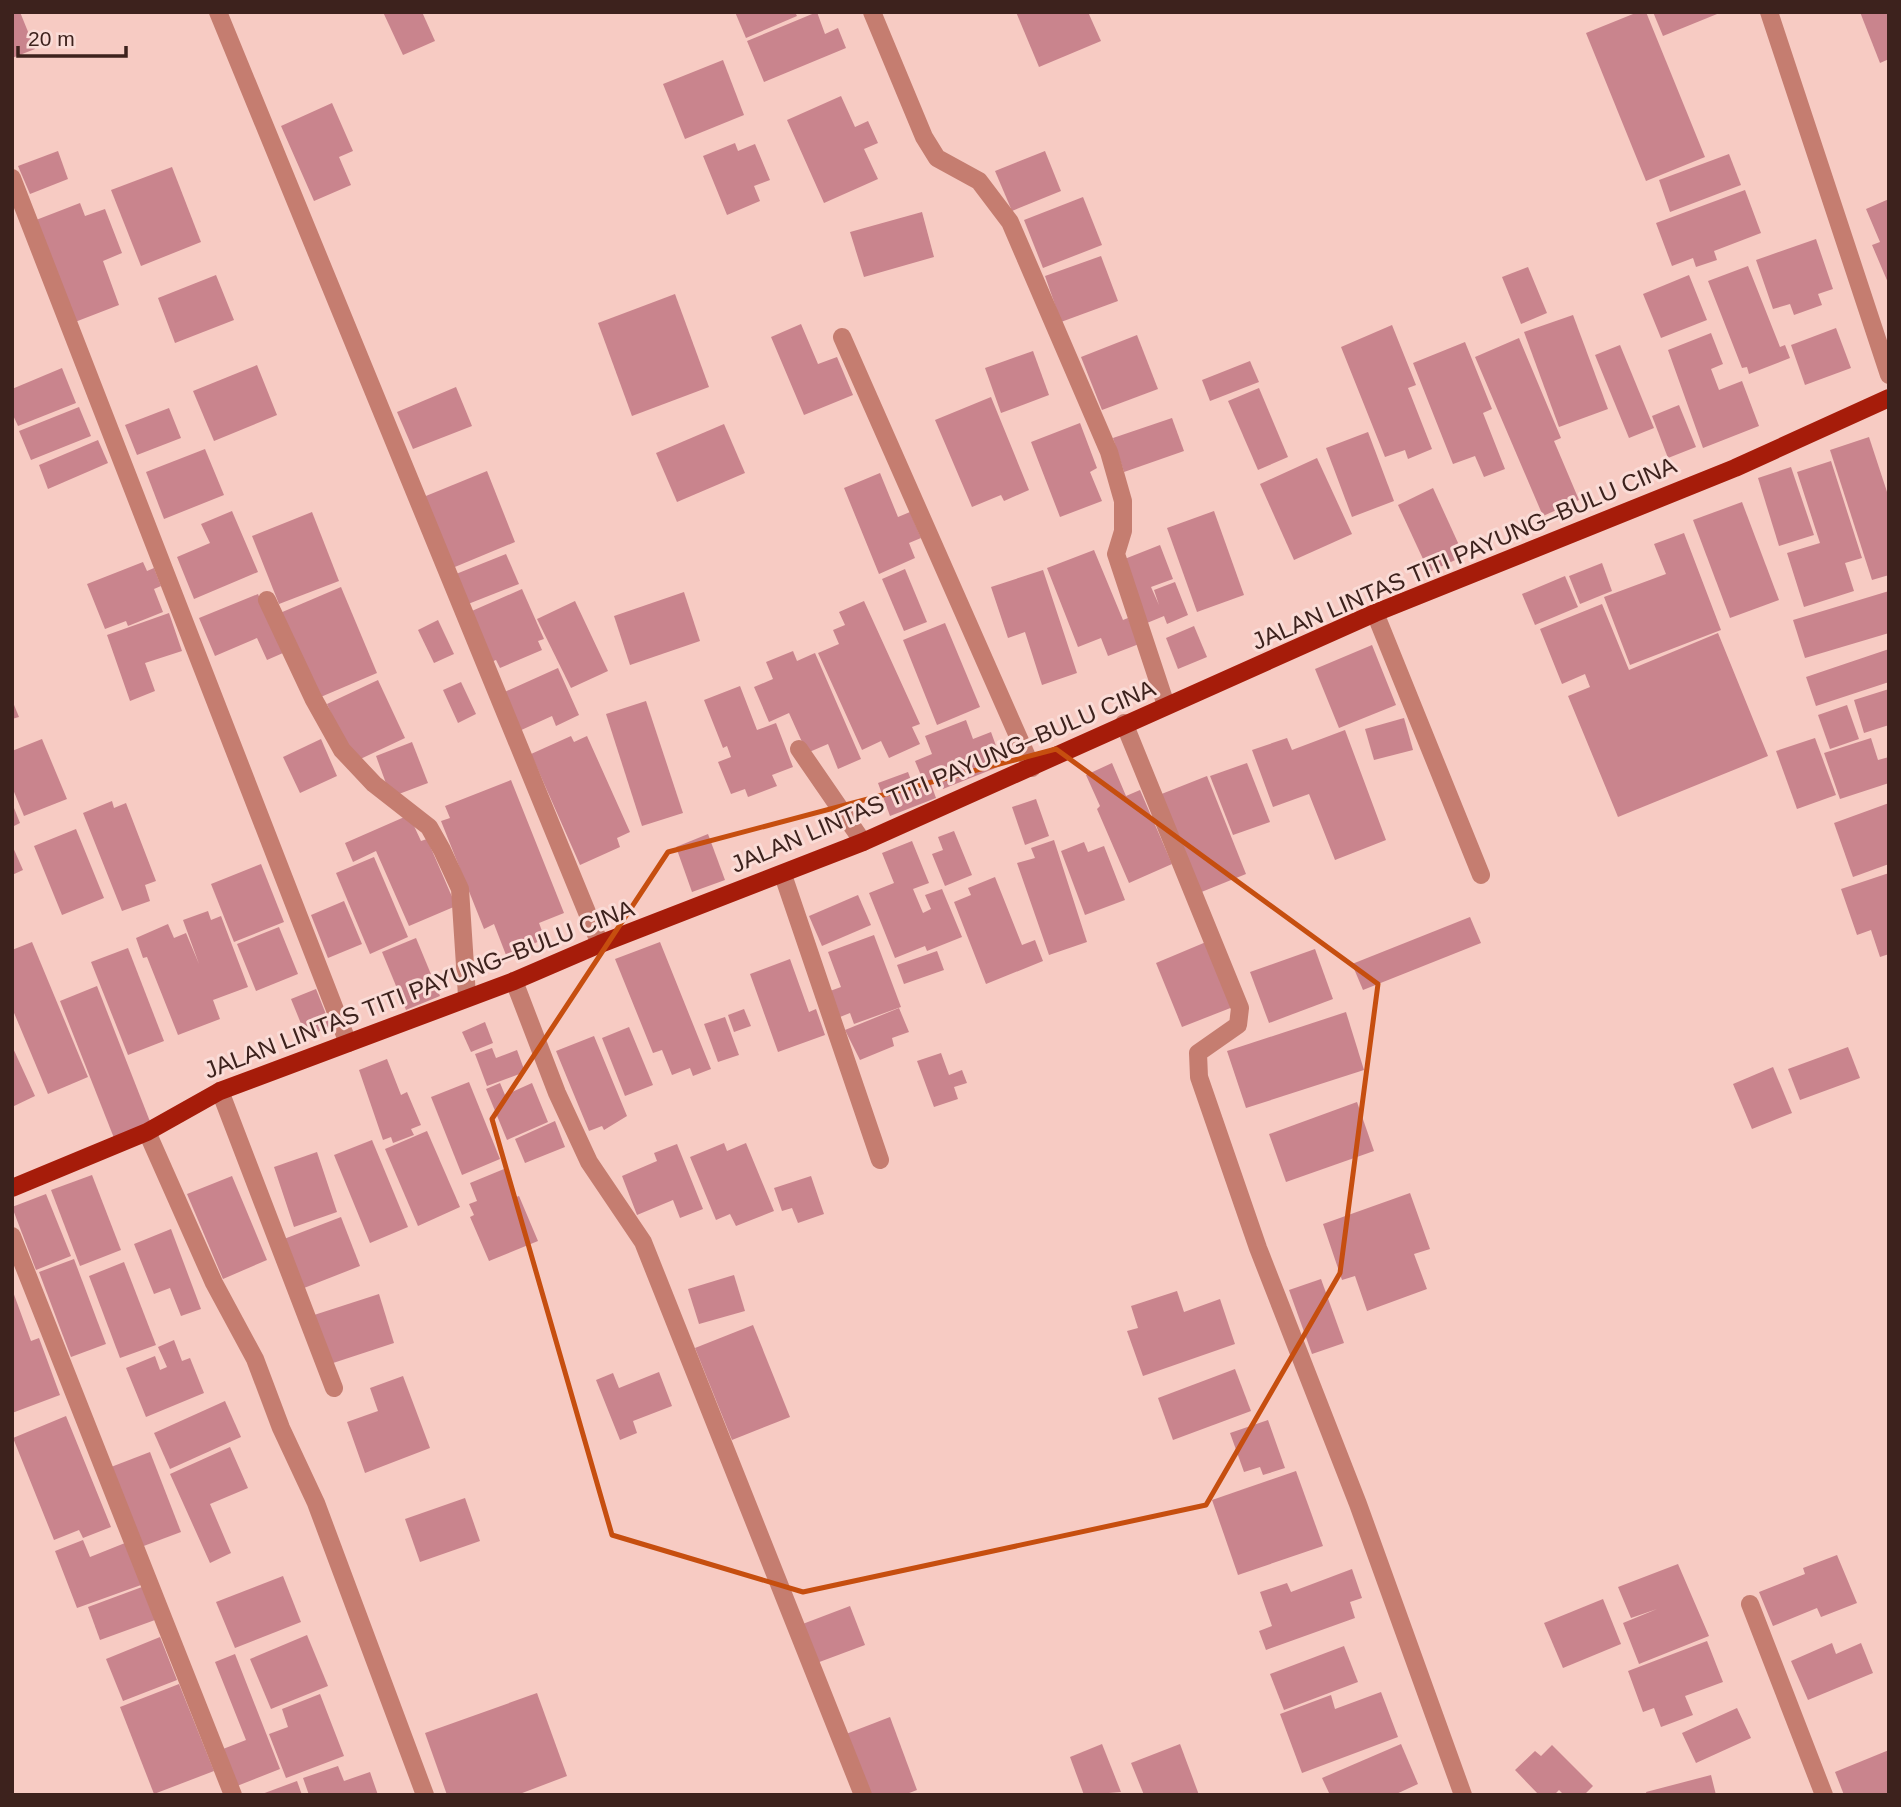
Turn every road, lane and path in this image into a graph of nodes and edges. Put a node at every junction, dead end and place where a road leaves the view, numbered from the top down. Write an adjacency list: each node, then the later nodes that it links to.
1 (218, 12): 17 (street)
2 (872, 12): 10 (street)
3 (1769, 12): 6 (street)
4 (12, 178): 20 (street)
5 (842, 337): 13 (street)
6 (1889, 375)
7 (1889, 398): 9 (main road, JALAN LINTAS TITI PAYUNG–BULU CINA)
8 (267, 600): 19 (street)
9 (1375, 613): 10 (main road, JALAN LINTAS TITI PAYUNG–BULU CINA); 16 (street)
10 (1166, 705): 11 (main road, JALAN LINTAS TITI PAYUNG–BULU CINA)
11 (1124, 723): 13 (main road, JALAN LINTAS TITI PAYUNG–BULU CINA); 31 (street)
12 (799, 749): 14 (street)
13 (1032, 768): 14 (main road, JALAN LINTAS TITI PAYUNG–BULU CINA)
14 (863, 842): 15 (main road, JALAN LINTAS TITI PAYUNG–BULU CINA)
15 (783, 875): 17 (main road, JALAN LINTAS TITI PAYUNG–BULU CINA); 23 (street)
16 (1480, 875)
17 (600, 944): 18 (main road, JALAN LINTAS TITI PAYUNG–BULU CINA)
18 (514, 981): 19 (main road, JALAN LINTAS TITI PAYUNG–BULU CINA); 30 (street)
19 (467, 996): 20 (main road, JALAN LINTAS TITI PAYUNG–BULU CINA)
20 (348, 1043): 21 (main road, JALAN LINTAS TITI PAYUNG–BULU CINA)
21 (220, 1091): 22 (main road, JALAN LINTAS TITI PAYUNG–BULU CINA); 26 (street)
22 (146, 1132): 24 (main road, JALAN LINTAS TITI PAYUNG–BULU CINA); 29 (street)
23 (880, 1160)
24 (12, 1188)
25 (12, 1236): 28 (street)
26 (334, 1388)
27 (1750, 1604): 32 (street)
28 (233, 1795)
29 (425, 1795)
30 (863, 1795)
31 (1462, 1795)
32 (1824, 1795)

